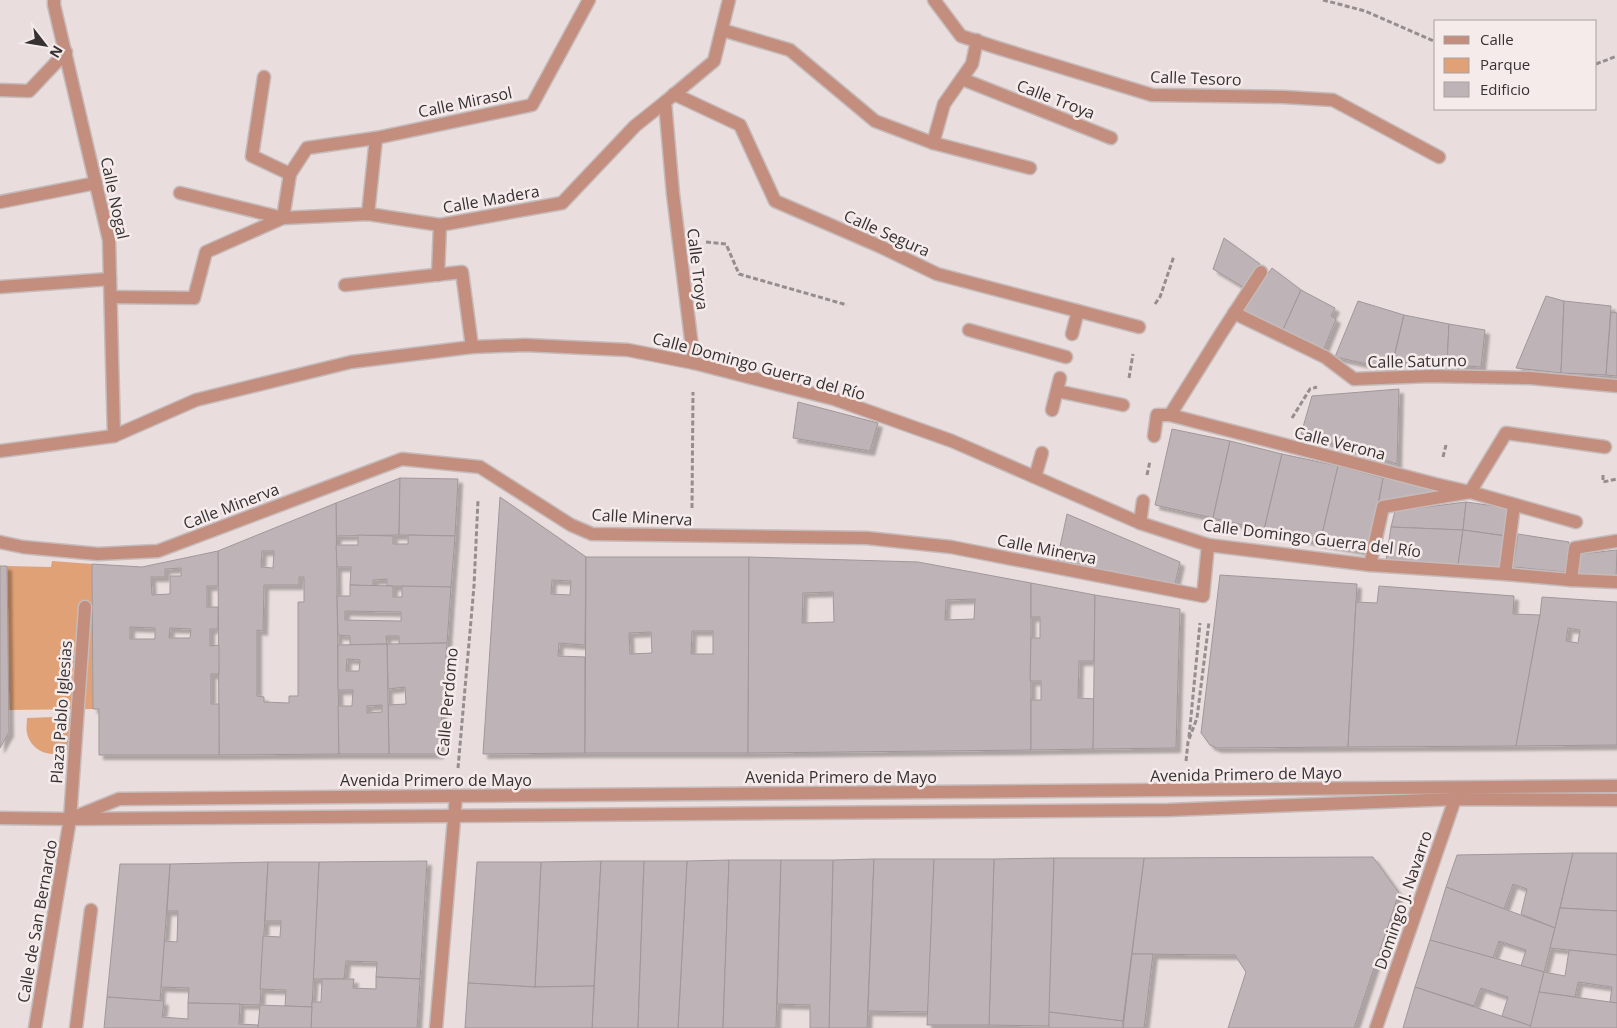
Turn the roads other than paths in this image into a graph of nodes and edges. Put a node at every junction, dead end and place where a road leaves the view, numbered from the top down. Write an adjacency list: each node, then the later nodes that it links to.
1 (54, 0): 7 (street, Calle Nogal)
2 (589, 0): 12 (street, Calle Mirasol)
3 (729, 0): 5 (street)
4 (934, 0): 6 (street, Calle Tesoro)
5 (722, 30): 11 (street); 14 (street)
6 (976, 40): 9 (street); 15 (street, Calle Tesoro)
7 (66, 52): 10 (street); 18 (street, Calle Nogal)
8 (264, 77): 17 (street)
9 (962, 79): 13 (street, Calle Troya); 14 (street)
10 (0, 90)
11 (669, 98): 23 (street, Calle Madera); 30 (street, Calle Segura); 37 (street, Calle Troya)
12 (376, 138): 17 (street, Calle Mirasol); 21 (street)
13 (1111, 138)
14 (933, 143): 16 (street)
15 (1440, 156)
16 (1030, 168)
17 (290, 174): 22 (street, Calle Mirasol)
18 (96, 184): 20 (street); 26 (street, Calle Nogal)
19 (180, 193): 22 (street, Calle Madera)
20 (0, 202)
21 (368, 214): 22 (street, Calle Madera); 23 (street, Calle Madera)
22 (282, 218): 29 (street, Calle Madera)
23 (440, 225): 25 (street)
24 (1261, 272): 31 (street)
25 (438, 275): 27 (street); 35 (street)
26 (110, 279): 28 (street); 29 (street, Calle Nogal)
27 (345, 285)
28 (0, 287)
29 (111, 297): 42 (street, Calle Nogal)
30 (1078, 311): 32 (street, Calle Segura); 34 (street)
31 (1234, 313): 38 (street, Calle Saturno); 41 (street)
32 (1139, 327)
33 (969, 330): 36 (street)
34 (1072, 334)
35 (472, 347): 37 (street, Calle Domingo Guerra del Río); 42 (street, Calle Domingo Guerra del Río)
36 (1066, 357)
37 (694, 363): 47 (street, Calle Domingo Guerra del Río)
38 (1617, 386)
39 (1123, 406): 40 (street)
40 (1052, 410)
41 (1170, 415): 43 (street, Calle Verona); 48 (street, Calle Verona)
42 (114, 436): 45 (street, Calle Domingo Guerra del Río)
43 (1154, 436)
44 (1605, 446): 48 (street)
45 (0, 450)
46 (1042, 453): 47 (street)
47 (1035, 478): 52 (street, Calle Domingo Guerra del Río)
48 (1470, 492): 50 (street, Calle Verona); 56 (street)
49 (1143, 502): 52 (street)
50 (1514, 505): 51 (street, Calle Verona); 57 (street)
51 (1576, 522)
52 (1140, 523): 55 (street, Calle Domingo Guerra del Río)
53 (1617, 541): 58 (street)
54 (0, 542): 55 (street, Calle Minerva)
55 (1208, 545): 56 (street, Calle Domingo Guerra del Río)
56 (1370, 565): 57 (street, Calle Domingo Guerra del Río)
57 (1505, 574): 58 (street, Calle Domingo Guerra del Río)
58 (1572, 580): 59 (street, Calle Domingo Guerra del Río)
59 (1617, 582)
60 (85, 607): 68 (street, Plaza Pablo Iglesias)
61 (1617, 786): 62 (street, Avenida Primero de Mayo)
62 (1467, 787): 63 (street, Avenida Primero de Mayo); 64 (street, Domingo J. Navarro)
63 (456, 796): 66 (street); 68 (street, Avenida Primero de Mayo)
64 (1455, 799): 65 (street, Avenida Primero de Mayo); 66 (street, Avenida Primero de Mayo); 73 (street, Domingo J. Navarro)
65 (1617, 800)
66 (454, 816): 68 (street, Avenida Primero de Mayo); 72 (street)
67 (0, 818): 68 (street, Avenida Primero de Mayo)
68 (70, 819): 70 (street, Calle de San Bernardo)
69 (91, 910): 71 (street)
70 (35, 1028)
71 (76, 1028)
72 (436, 1028)
73 (1376, 1028)

